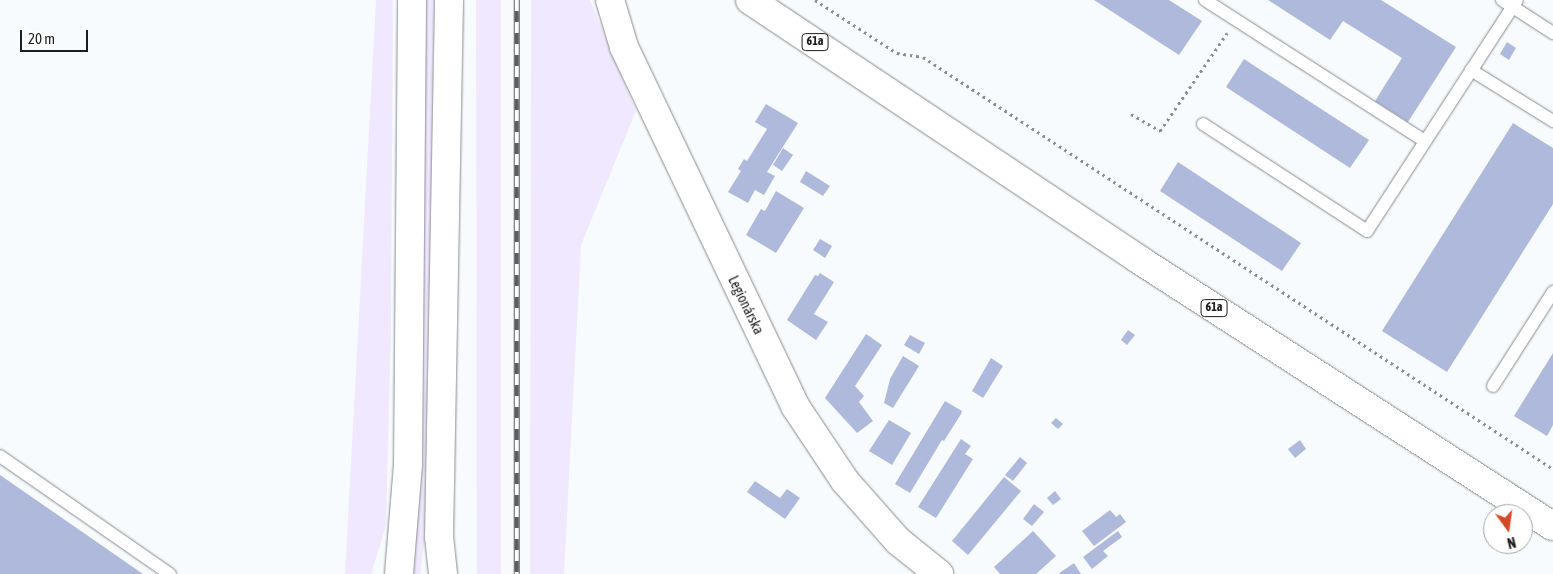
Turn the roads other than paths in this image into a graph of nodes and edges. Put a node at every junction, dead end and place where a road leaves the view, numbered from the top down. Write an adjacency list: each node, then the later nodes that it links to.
1 (412, 0): 17 (main road)
2 (449, 0): 16 (main road)
3 (610, 0): 23 (main road, Legionárska)
4 (750, 0): 15 (main road, 61a)
5 (1205, 0): 11 (lane)
6 (1511, 2): 7 (lane); 8 (lane)
7 (1553, 33)
8 (1472, 70): 9 (lane); 11 (lane)
9 (1553, 121)
10 (1203, 124): 11 (lane)
11 (1425, 141)
12 (1553, 292): 13 (lane)
13 (1493, 386)
14 (0, 456): 18 (lane)
15 (1553, 526)
16 (439, 537): 21 (main road); 22 (main road)
17 (400, 543): 19 (main road); 20 (main road)
18 (170, 574)
19 (386, 574)
20 (399, 574)
21 (431, 574)
22 (443, 574)
23 (939, 574)

